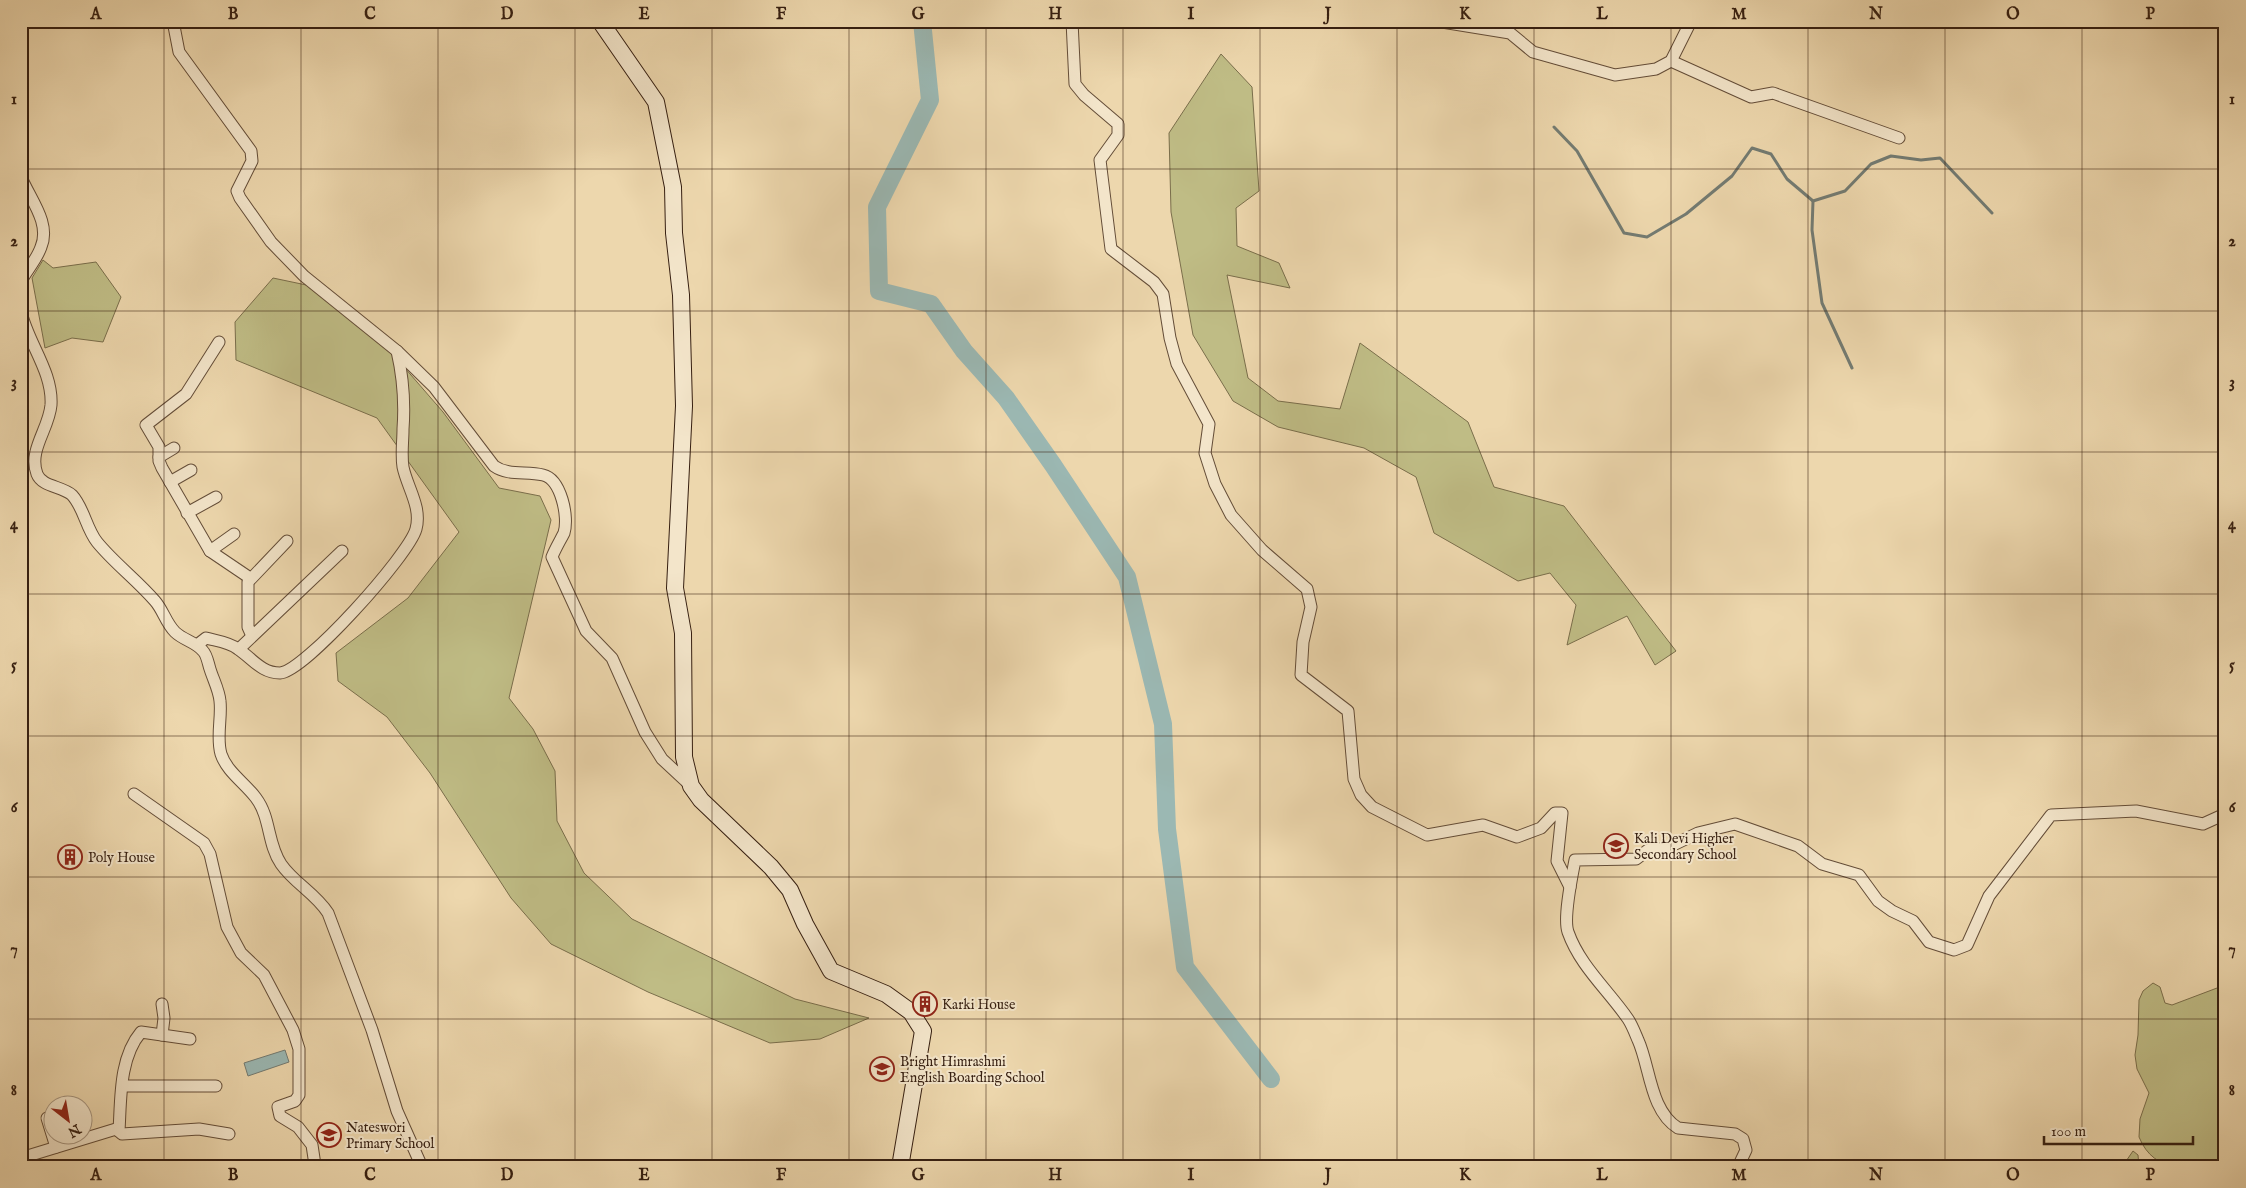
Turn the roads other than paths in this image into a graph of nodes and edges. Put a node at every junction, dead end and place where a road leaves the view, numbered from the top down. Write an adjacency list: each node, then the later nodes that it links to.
1 (173, 21): 12 (street)
2 (600, 21): 27 (street)
3 (1072, 21): 30 (street)
4 (1436, 21): 6 (street)
5 (1691, 21): 6 (street)
6 (1671, 62): 7 (street)
7 (1898, 138)
8 (21, 178): 9 (street)
9 (21, 281)
10 (21, 312): 25 (street)
11 (219, 342): 14 (street)
12 (397, 350): 26 (street); 27 (street)
13 (174, 448): 14 (street)
14 (159, 457): 16 (street)
15 (191, 470): 16 (street)
16 (170, 482): 18 (street)
17 (216, 496): 18 (street)
18 (187, 513): 21 (street)
19 (234, 534): 21 (street)
20 (287, 541): 23 (street)
21 (210, 551): 23 (street)
22 (342, 551): 24 (street)
23 (250, 578): 24 (street)
24 (252, 636): 26 (street)
25 (197, 645): 26 (street); 41 (street)
26 (239, 649)
27 (691, 786): 42 (street)
28 (134, 794): 40 (street)
29 (2225, 814): 30 (street)
30 (1570, 887): 43 (street)
31 (162, 1004): 32 (street)
32 (162, 1035): 33 (street); 34 (street)
33 (190, 1039)
34 (123, 1086): 35 (street); 36 (street)
35 (216, 1086)
36 (119, 1131): 37 (street); 38 (street)
37 (229, 1134)
38 (56, 1147): 39 (street)
39 (21, 1158)
40 (315, 1166)
41 (422, 1167)
42 (900, 1167)
43 (1738, 1167)

